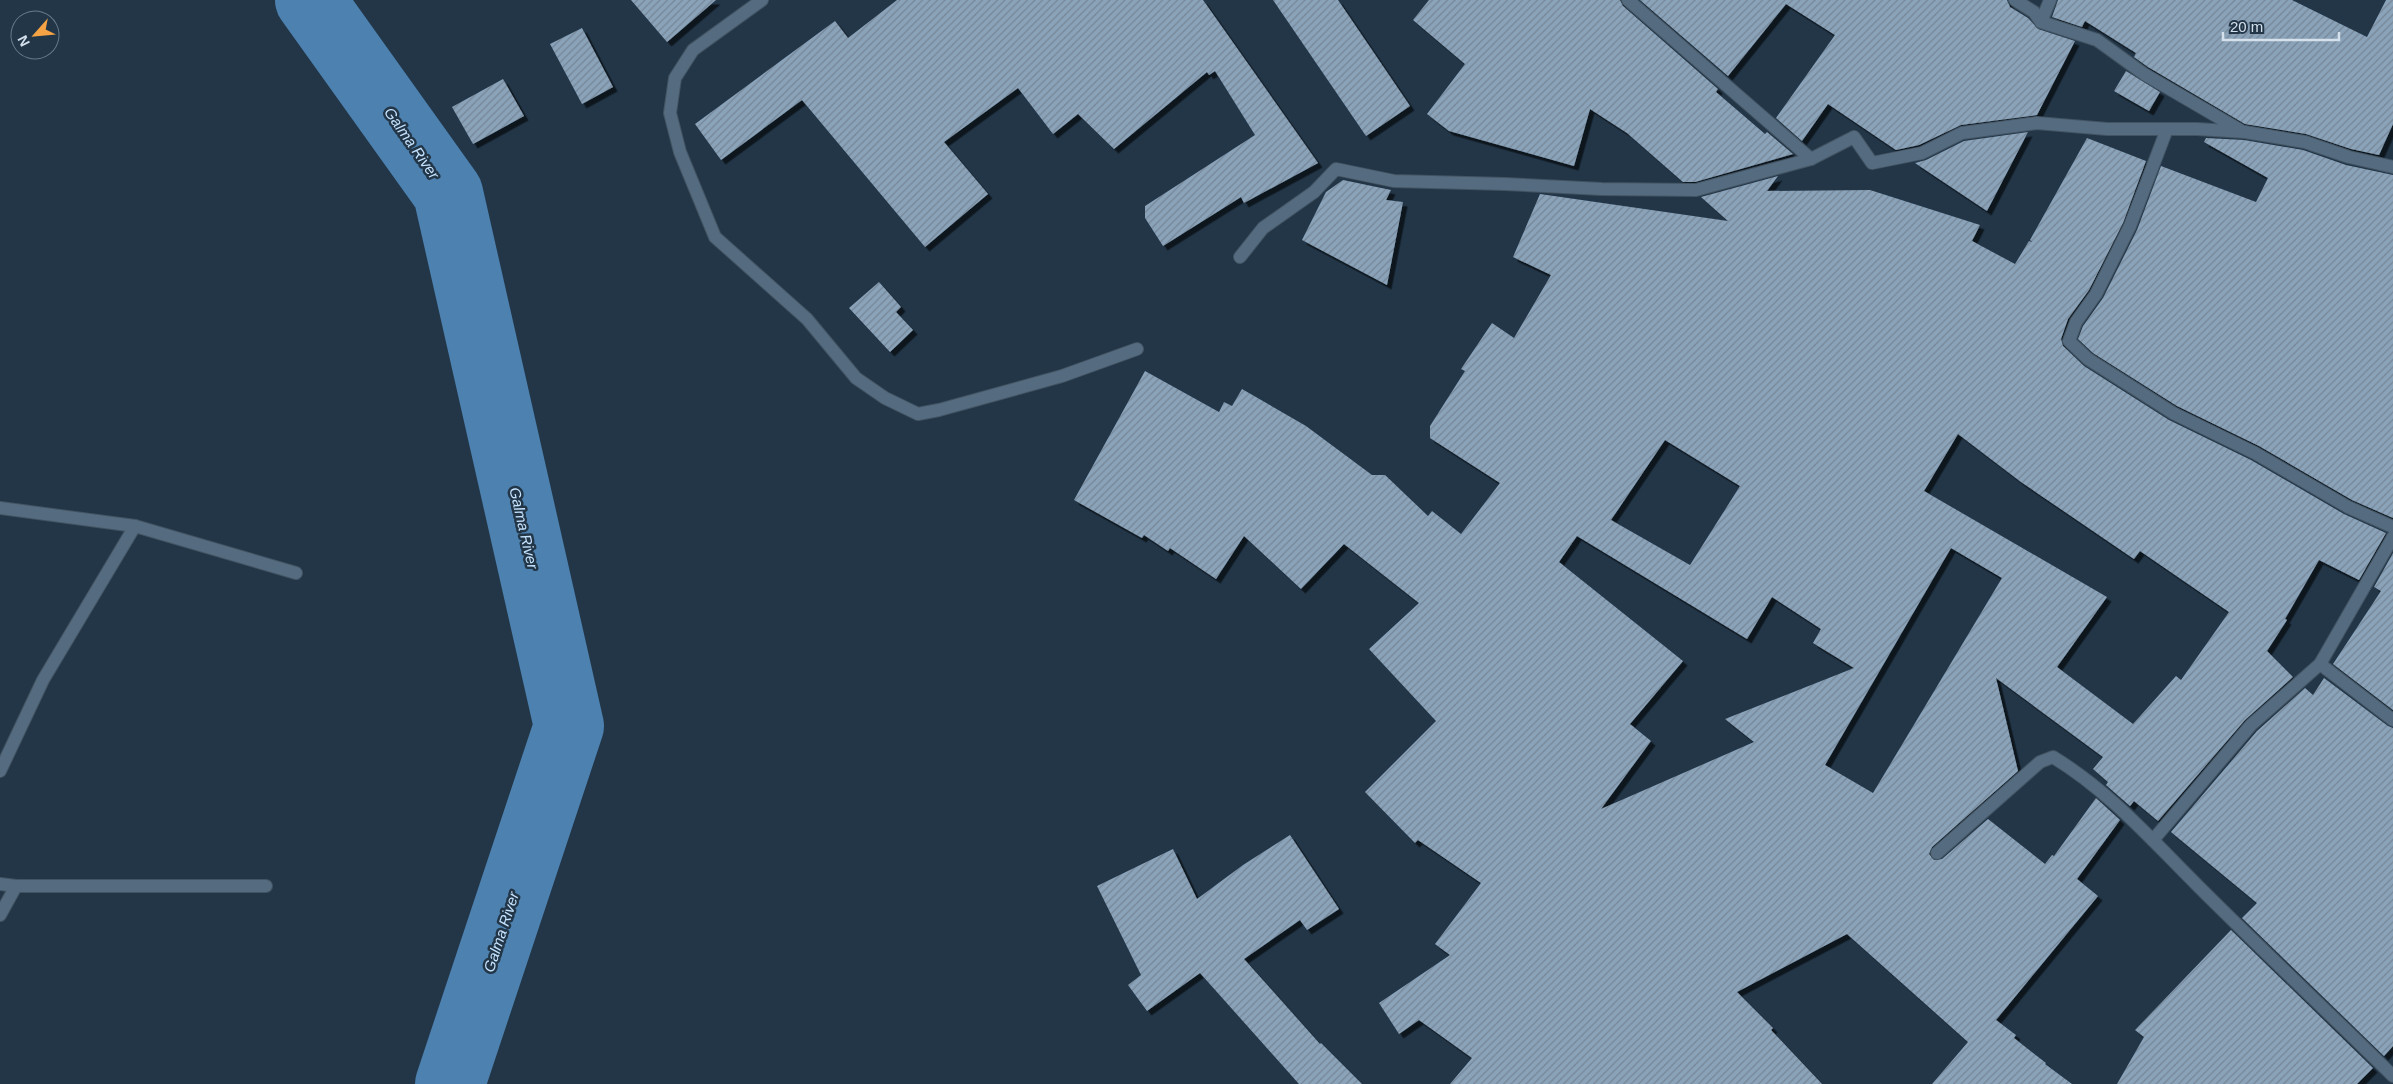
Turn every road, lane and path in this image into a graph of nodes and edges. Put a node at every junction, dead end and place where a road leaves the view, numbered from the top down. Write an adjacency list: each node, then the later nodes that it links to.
1 (762, 0): 11 (street)
2 (1628, 0): 8 (street)
3 (2015, 0): 5 (street)
4 (2050, 0): 5 (street)
5 (2041, 22): 7 (street)
6 (2167, 129): 7 (street); 8 (street); 14 (street)
7 (2245, 132): 9 (street)
8 (1811, 159): 10 (street)
9 (2393, 167)
10 (1240, 257)
11 (1137, 349)
12 (0, 508): 13 (street)
13 (135, 526): 16 (street); 19 (street)
14 (2393, 526)
15 (2393, 538): 17 (street)
16 (296, 573)
17 (2320, 664): 18 (street); 20 (street)
18 (2393, 720)
19 (0, 771)
20 (2153, 840): 21 (street); 26 (street)
21 (1937, 853)
22 (0, 884): 23 (street)
23 (16, 886): 24 (street); 25 (street)
24 (266, 886)
25 (0, 915)
26 (2393, 1076)

